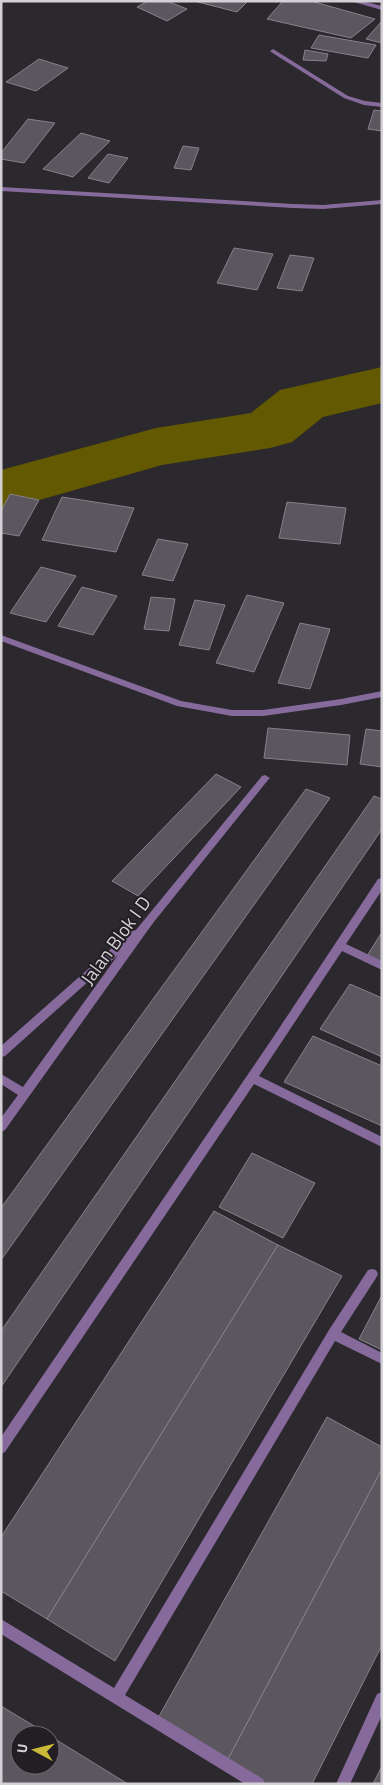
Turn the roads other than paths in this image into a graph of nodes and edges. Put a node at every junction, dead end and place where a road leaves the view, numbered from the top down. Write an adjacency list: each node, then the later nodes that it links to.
1 (352, 1): 2 (street)
2 (382, 8)
3 (273, 51): 4 (street)
4 (382, 105)
5 (1, 189): 6 (street)
6 (382, 202)
7 (1, 638): 8 (street)
8 (382, 694)
9 (265, 778): 11 (street, Jalan Blok I D)
10 (382, 882): 12 (street)
11 (149, 920): 14 (street); 17 (street, Jalan Blok I D)
12 (340, 946): 13 (street); 15 (street)
13 (382, 966)
14 (1, 1053)
15 (251, 1077): 19 (street); 23 (street)
16 (1, 1078): 17 (street)
17 (25, 1094): 18 (street, Jalan Blok I D)
18 (1, 1127)
19 (382, 1142)
20 (372, 1274): 21 (street)
21 (332, 1334): 22 (street); 25 (street)
22 (382, 1359)
23 (1, 1448)
24 (1, 1626): 25 (street)
25 (116, 1697): 27 (street)
26 (382, 1699): 28 (street)
27 (258, 1784)
28 (343, 1784)

